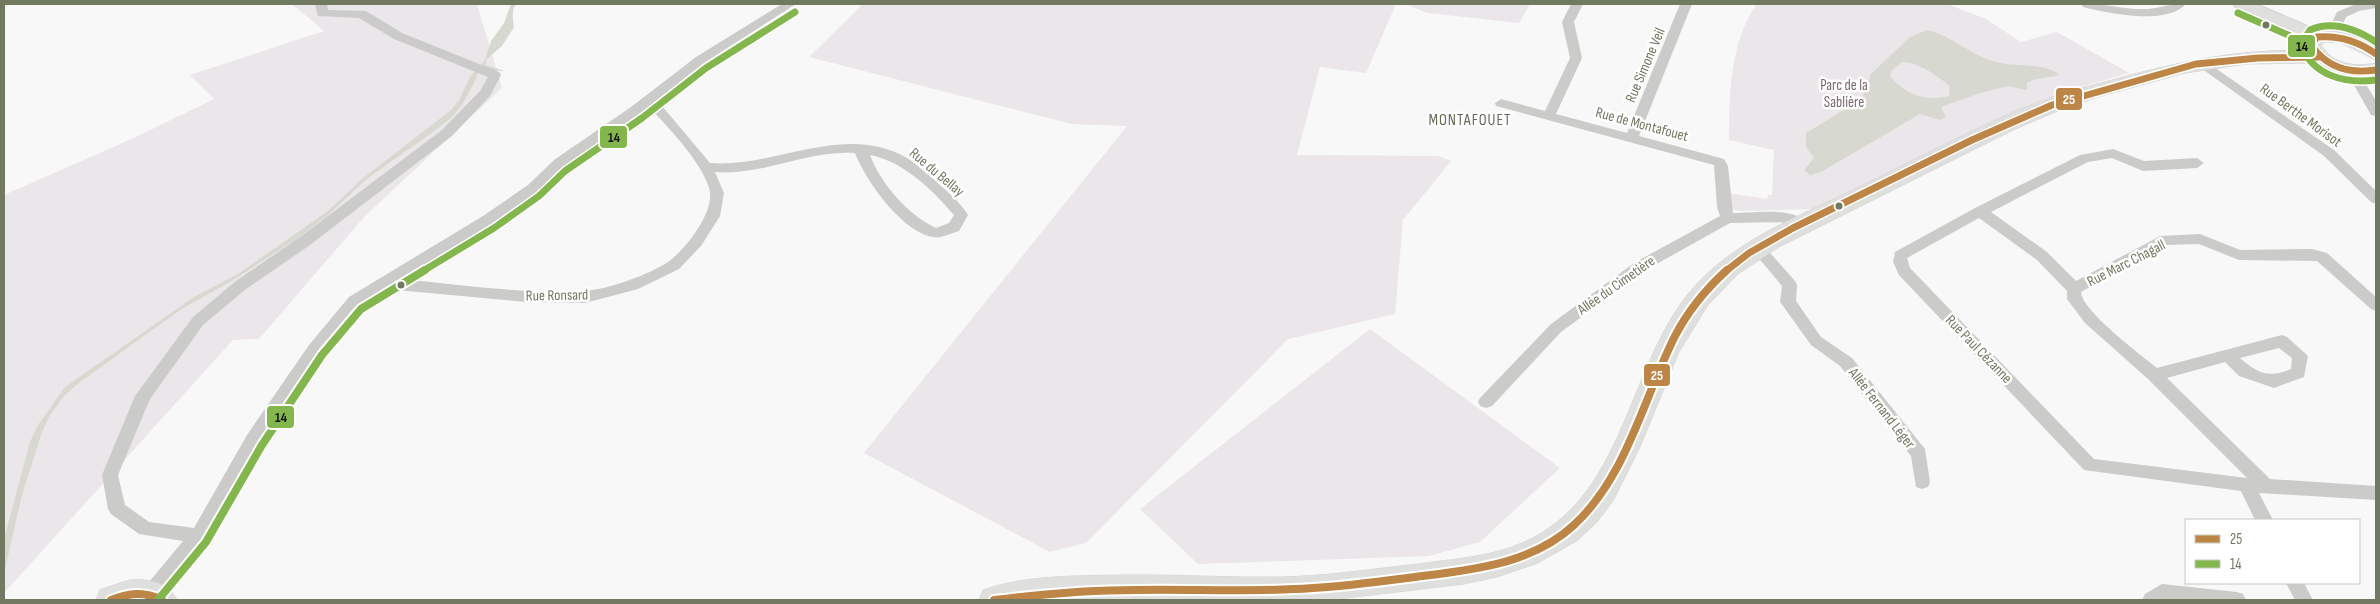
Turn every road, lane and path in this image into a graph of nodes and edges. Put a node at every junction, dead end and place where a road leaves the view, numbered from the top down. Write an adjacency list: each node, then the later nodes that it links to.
1 (321, 4): 39 (street)
2 (790, 4): 15 (street)
3 (1577, 4): 18 (street)
4 (1686, 4): 19 (street, Rue Simone Veil)
5 (2086, 4): 6 (street)
6 (2180, 4)
7 (2242, 4): 10 (street)
8 (2376, 4): 9 (street)
9 (2338, 36): 10 (main road); 11 (main road)
10 (2318, 47): 12 (main road); 14 (main road)
11 (2376, 54)
12 (2208, 68): 23 (street, Rue Berthe Morisot); 26 (main road)
13 (2376, 70): 14 (main road)
14 (2352, 71): 17 (street)
15 (649, 99): 22 (street, Rue Ronsard); 28 (street)
16 (1500, 103): 18 (street, Rue de Montafouet)
17 (2376, 112)
18 (1549, 116): 19 (street, Rue de Montafouet)
19 (1632, 138): 25 (street, Rue de Montafouet)
20 (860, 148): 20 (street, Rue du Bellay); 22 (street, Rue du Bellay)
21 (2197, 163): 24 (street, Rue Paul Cézanne)
22 (706, 167): 28 (street, Rue Ronsard)
23 (2376, 199)
24 (1980, 211): 29 (street); 35 (street, Rue Paul Cézanne)
25 (1728, 218): 26 (street, Allée du Cimetière); 33 (street, Allée du Cimetière)
26 (1801, 225): 27 (main road)
27 (1759, 250): 34 (street, Allée Fernand Léger); 43 (main road)
28 (380, 283): 39 (street)
29 (2074, 289): 30 (street, Rue Marc Chagall); 32 (street, Rue Marc Chagall)
30 (2376, 305)
31 (2227, 354): 32 (street)
32 (2154, 375): 36 (street, Rue Marc Chagall)
33 (1486, 402)
34 (1922, 482)
35 (2246, 485): 36 (street, Rue Paul Cézanne); 38 (street)
36 (2267, 486): 37 (street, Rue Paul Cézanne)
37 (2376, 493)
38 (2263, 519)
39 (198, 536): 41 (street)
40 (2296, 584): 46 (street)
41 (156, 597): 42 (main road)
42 (111, 600)
43 (994, 600)
44 (2151, 600): 45 (street)
45 (2237, 600)
46 (2304, 600)

